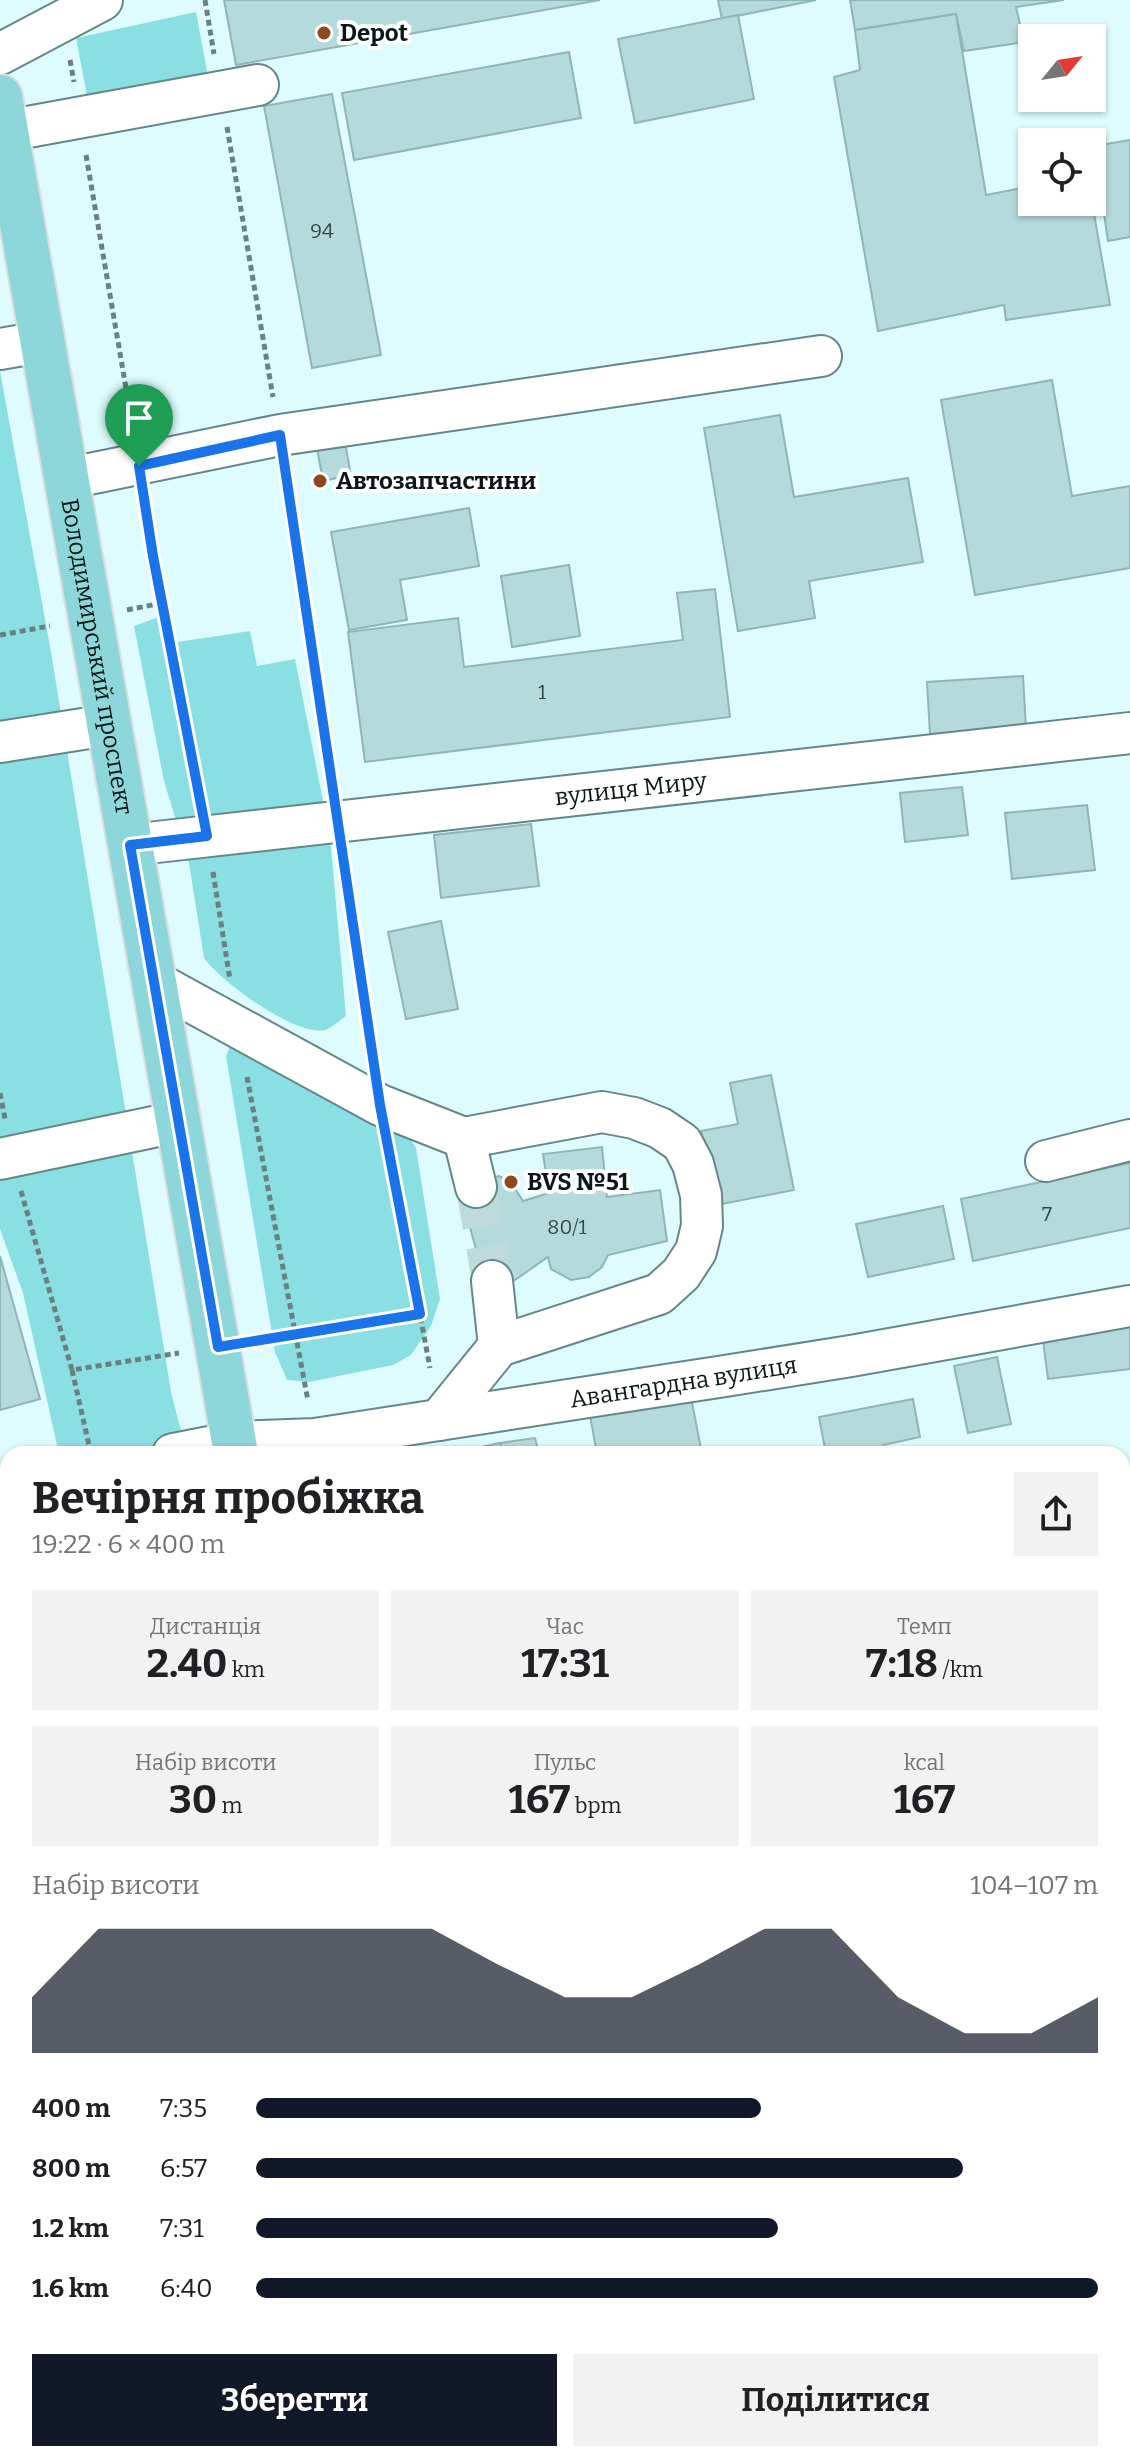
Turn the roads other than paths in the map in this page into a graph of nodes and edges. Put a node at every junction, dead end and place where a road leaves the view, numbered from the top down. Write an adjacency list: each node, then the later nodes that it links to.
1 (102, 0): 2 (street)
2 (0, 54)
3 (239, 88): 4 (street)
4 (3, 114): 5 (main road, Володимирський проспект)
5 (20, 346): 7 (main road, Володимирський проспект)
6 (821, 356): 7 (street)
7 (65, 479): 8 (main road, Володимирський проспект)
8 (108, 725): 10 (street); 11 (main road, Володимирський проспект)
9 (1130, 733): 11 (street, вулиця Миру)
10 (0, 742)
11 (130, 845): 12 (main road, Володимирський проспект)
12 (155, 982): 13 (main road, Володимирський проспект); 14 (street)
13 (177, 1122): 16 (street); 23 (main road, Володимирський проспект)
14 (464, 1138): 18 (street); 21 (street)
15 (1130, 1140): 17 (street)
16 (6, 1158)
17 (1046, 1161)
18 (476, 1187)
19 (492, 1281): 21 (street)
20 (1130, 1306): 22 (street, Авангардна вулиця)
21 (499, 1346): 22 (street)
22 (439, 1420): 24 (street, Авангардна вулиця)
23 (235, 1446)
24 (253, 1446)

